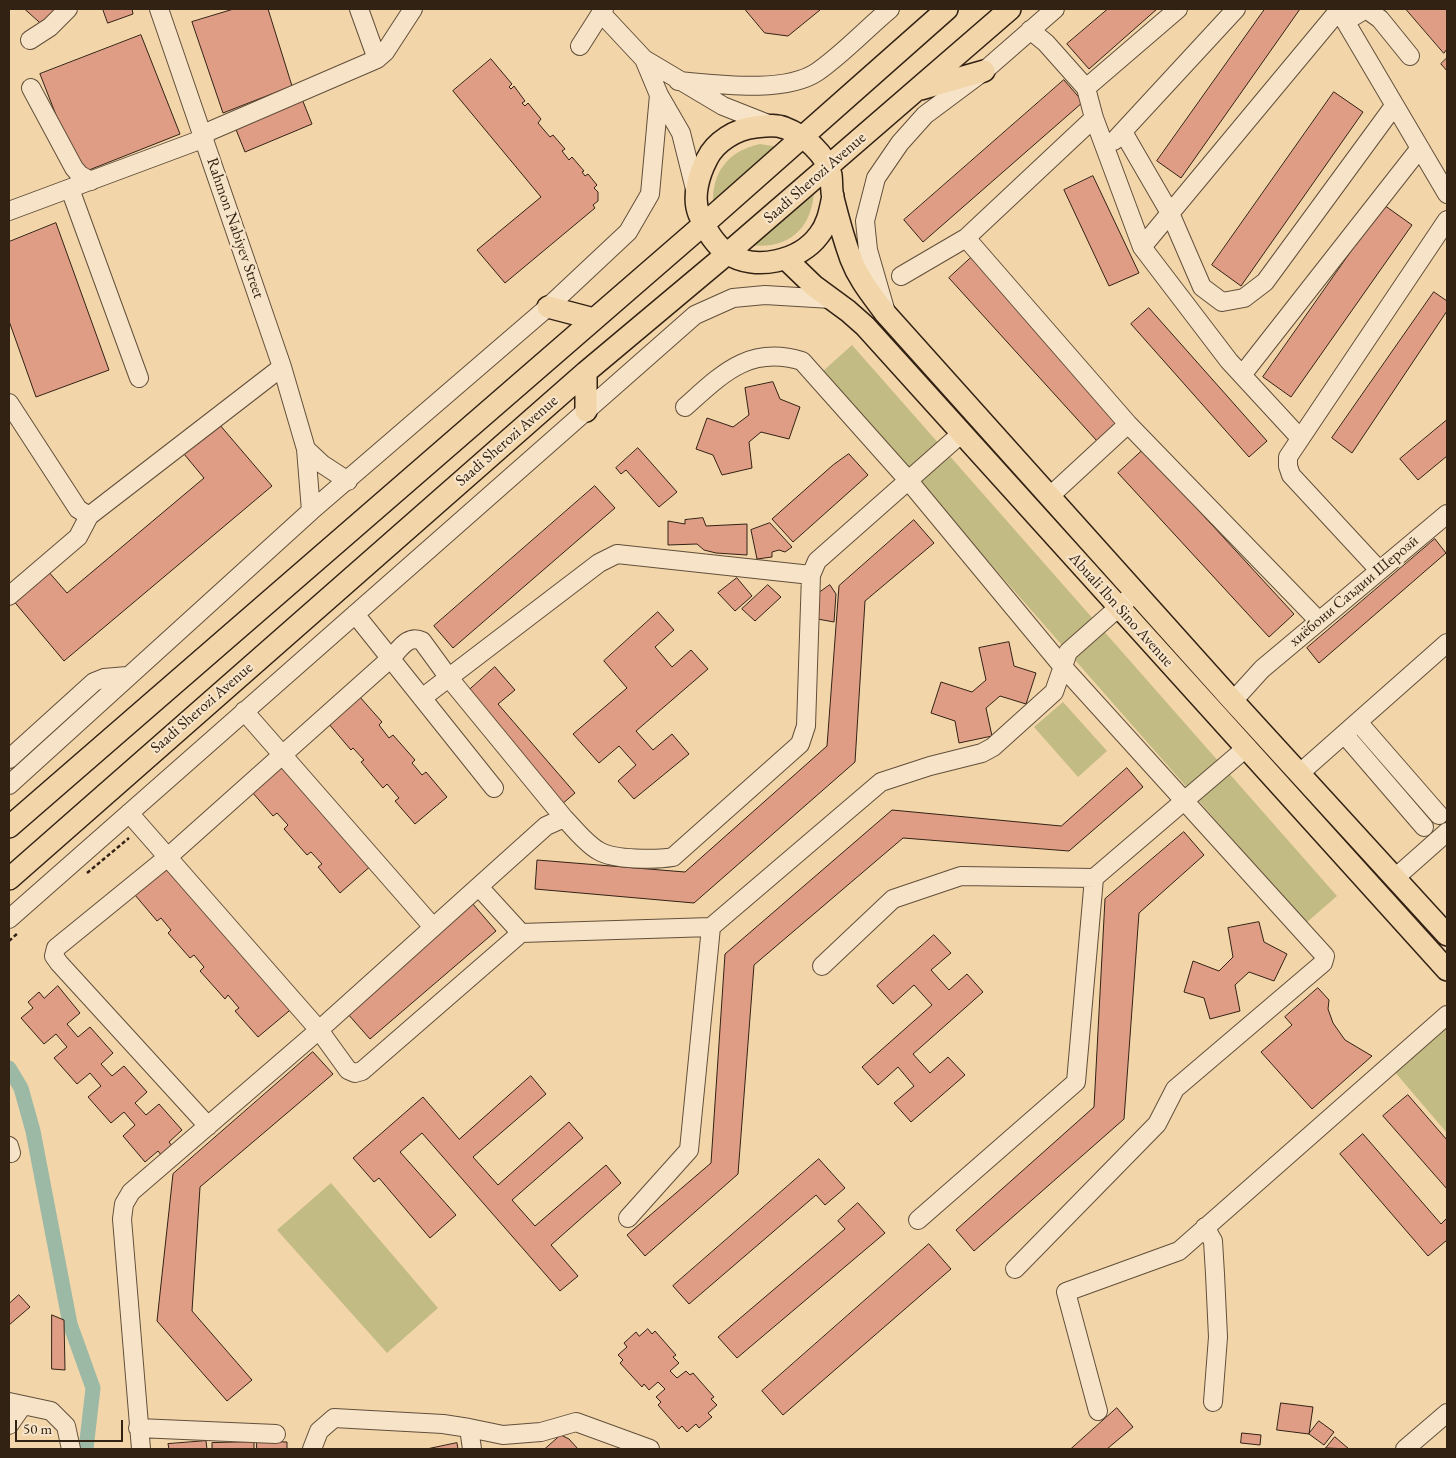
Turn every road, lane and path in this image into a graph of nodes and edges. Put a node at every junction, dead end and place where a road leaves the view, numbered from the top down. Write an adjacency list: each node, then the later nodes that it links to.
1 (68, 9): 15 (street)
2 (159, 9): 30 (street, Rahmon Nabiyev Street)
3 (359, 9): 18 (street)
4 (414, 9): 18 (street)
5 (890, 9): 21 (street)
6 (947, 9): 13 (main road)
7 (1010, 9): 24 (main road, Saadi Sherozi Avenue)
8 (1055, 9): 14 (street)
9 (1178, 9): 23 (street)
10 (1236, 9): 29 (street)
11 (603, 11): 16 (street); 19 (street)
12 (1341, 13): 17 (street); 26 (street); 41 (street)
13 (926, 17): 31 (main road)
14 (1030, 30): 20 (street); 23 (street)
15 (30, 40)
16 (580, 46)
17 (1410, 56)
18 (377, 59): 30 (street)
19 (644, 59): 21 (street); 25 (street)
20 (984, 71): 24 (main road); 51 (street)
21 (678, 80): 28 (street)
22 (31, 88): 35 (street)
23 (1086, 88): 27 (street)
24 (914, 91): 34 (main road, Saadi Sherozi Avenue)
25 (659, 95): 38 (street); 50 (street)
26 (1394, 106): 32 (street); 41 (street)
27 (1094, 118): 33 (street); 44 (street)
28 (771, 125): 31 (main road); 38 (main road)
29 (1123, 132): 33 (street); 41 (street)
30 (204, 136): 35 (street); 53 (street, Rahmon Nabiyev Street)
31 (802, 137): 34 (main road); 43 (main road)
32 (1420, 148): 37 (street); 55 (street)
33 (1105, 151): 45 (street)
34 (827, 166): 39 (main road); 46 (main road, Saadi Sherozi Avenue)
35 (91, 181): 36 (street)
36 (70, 188): 40 (street); 56 (street)
37 (1447, 194)
38 (697, 196): 43 (main road)
39 (833, 196): 47 (main road); 51 (main road, Abuali Ibn Sino Avenue)
40 (9, 212)
41 (1170, 213): 45 (street)
42 (1447, 220): 62 (street)
43 (704, 224): 46 (main road); 52 (main road)
44 (966, 238): 48 (street); 60 (street)
45 (1142, 247): 55 (street)
46 (728, 254): 47 (main road); 54 (main road, Saadi Sherozi Avenue)
47 (786, 259): 49 (main road, Abuali Ibn Sino Avenue)
48 (901, 276)
49 (831, 299): 59 (street); 61 (main road, Abuali Ibn Sino Avenue)
50 (548, 307): 52 (main road); 65 (street)
51 (887, 314): 66 (main road, Abuali Ibn Sino Avenue)
52 (594, 320): 97 (main road)
53 (282, 367): 63 (street, Rahmon Nabiyev Street); 69 (street)
54 (586, 372): 59 (main road); 105 (main road, Saadi Sherozi Avenue)
55 (1242, 375): 62 (street)
56 (139, 378)
57 (9, 403): 69 (street)
58 (686, 407): 64 (street)
59 (586, 410): 75 (street)
60 (1128, 424): 66 (street); 76 (street)
61 (962, 433): 64 (street); 74 (main road, Abuali Ibn Sino Avenue)
62 (1300, 438): 70 (street)
63 (306, 449): 65 (street); 67 (street, Rahmon Nabiyev Street)
64 (908, 480): 71 (street); 79 (street)
65 (348, 481): 67 (street)
66 (1050, 496): 72 (main road, Abuali Ibn Sino Avenue)
67 (311, 511): 80 (street)
68 (1447, 514): 70 (street, хиёбони Саъдии Шерозӣ)
69 (89, 516): 73 (street)
70 (1379, 570): 76 (street, хиёбони Саъдии Шерозӣ)
71 (811, 575): 81 (street); 96 (street)
72 (1136, 592): 74 (street); 83 (main road, Abuali Ibn Sino Avenue)
73 (9, 596)
74 (1119, 607): 79 (street); 87 (main road, Abuali Ibn Sino Avenue)
75 (355, 614): 78 (street); 84 (street)
76 (1319, 620): 83 (street, хиёбони Саъдии Шерозӣ)
77 (1447, 643): 85 (street)
78 (390, 658): 81 (street); 82 (street); 88 (street)
79 (1063, 667): 93 (street); 109 (street)
80 (127, 676): 89 (street); 91 (street)
81 (450, 678): 82 (street); 96 (street)
82 (422, 698): 92 (street)
83 (1233, 700): 90 (main road, Abuali Ibn Sino Avenue)
84 (244, 712): 88 (street); 94 (street)
85 (1358, 722): 86 (street); 95 (street)
86 (1344, 734): 90 (street); 99 (street)
87 (1246, 748): 93 (street); 113 (main road, Abuali Ibn Sino Avenue)
88 (281, 754): 101 (street); 108 (street)
89 (9, 759)
90 (1300, 773): 104 (main road, Abuali Ibn Sino Avenue)
91 (9, 785)
92 (494, 788)
93 (1185, 801): 103 (street); 120 (street)
94 (129, 813): 98 (street); 107 (street)
95 (1439, 815)
96 (564, 818): 106 (street)
97 (9, 827)
98 (142, 827): 101 (street); 102 (path)
99 (1424, 827)
100 (1447, 832): 104 (street)
101 (169, 856): 115 (street); 116 (street)
102 (84, 876)
103 (1094, 878): 112 (street); 118 (street)
104 (1395, 878): 111 (main road, Abuali Ibn Sino Avenue)
105 (9, 879)
106 (479, 887): 108 (street); 110 (street)
107 (9, 919)
108 (433, 927): 115 (street)
109 (710, 927): 110 (street); 117 (street)
110 (521, 933): 115 (street)
111 (1447, 935)
112 (822, 966)
113 (1447, 970)
114 (1447, 1015): 119 (street)
115 (319, 1030): 116 (street)
116 (208, 1126): 126 (street)
117 (628, 1218)
118 (918, 1220)
119 (1205, 1227): 121 (street); 123 (street)
120 (1015, 1269)
121 (1212, 1402)
122 (16, 1404): 125 (street); 130 (street)
123 (1098, 1412)
124 (1447, 1413): 135 (street)
125 (9, 1425)
126 (138, 1428): 129 (street); 131 (street)
127 (469, 1428): 132 (street); 133 (street); 134 (street)
128 (1447, 1429): 136 (street)
129 (276, 1434)
130 (71, 1449)
131 (141, 1449)
132 (312, 1449)
133 (472, 1449)
134 (650, 1449)
135 (1405, 1449)
136 (1424, 1449)

